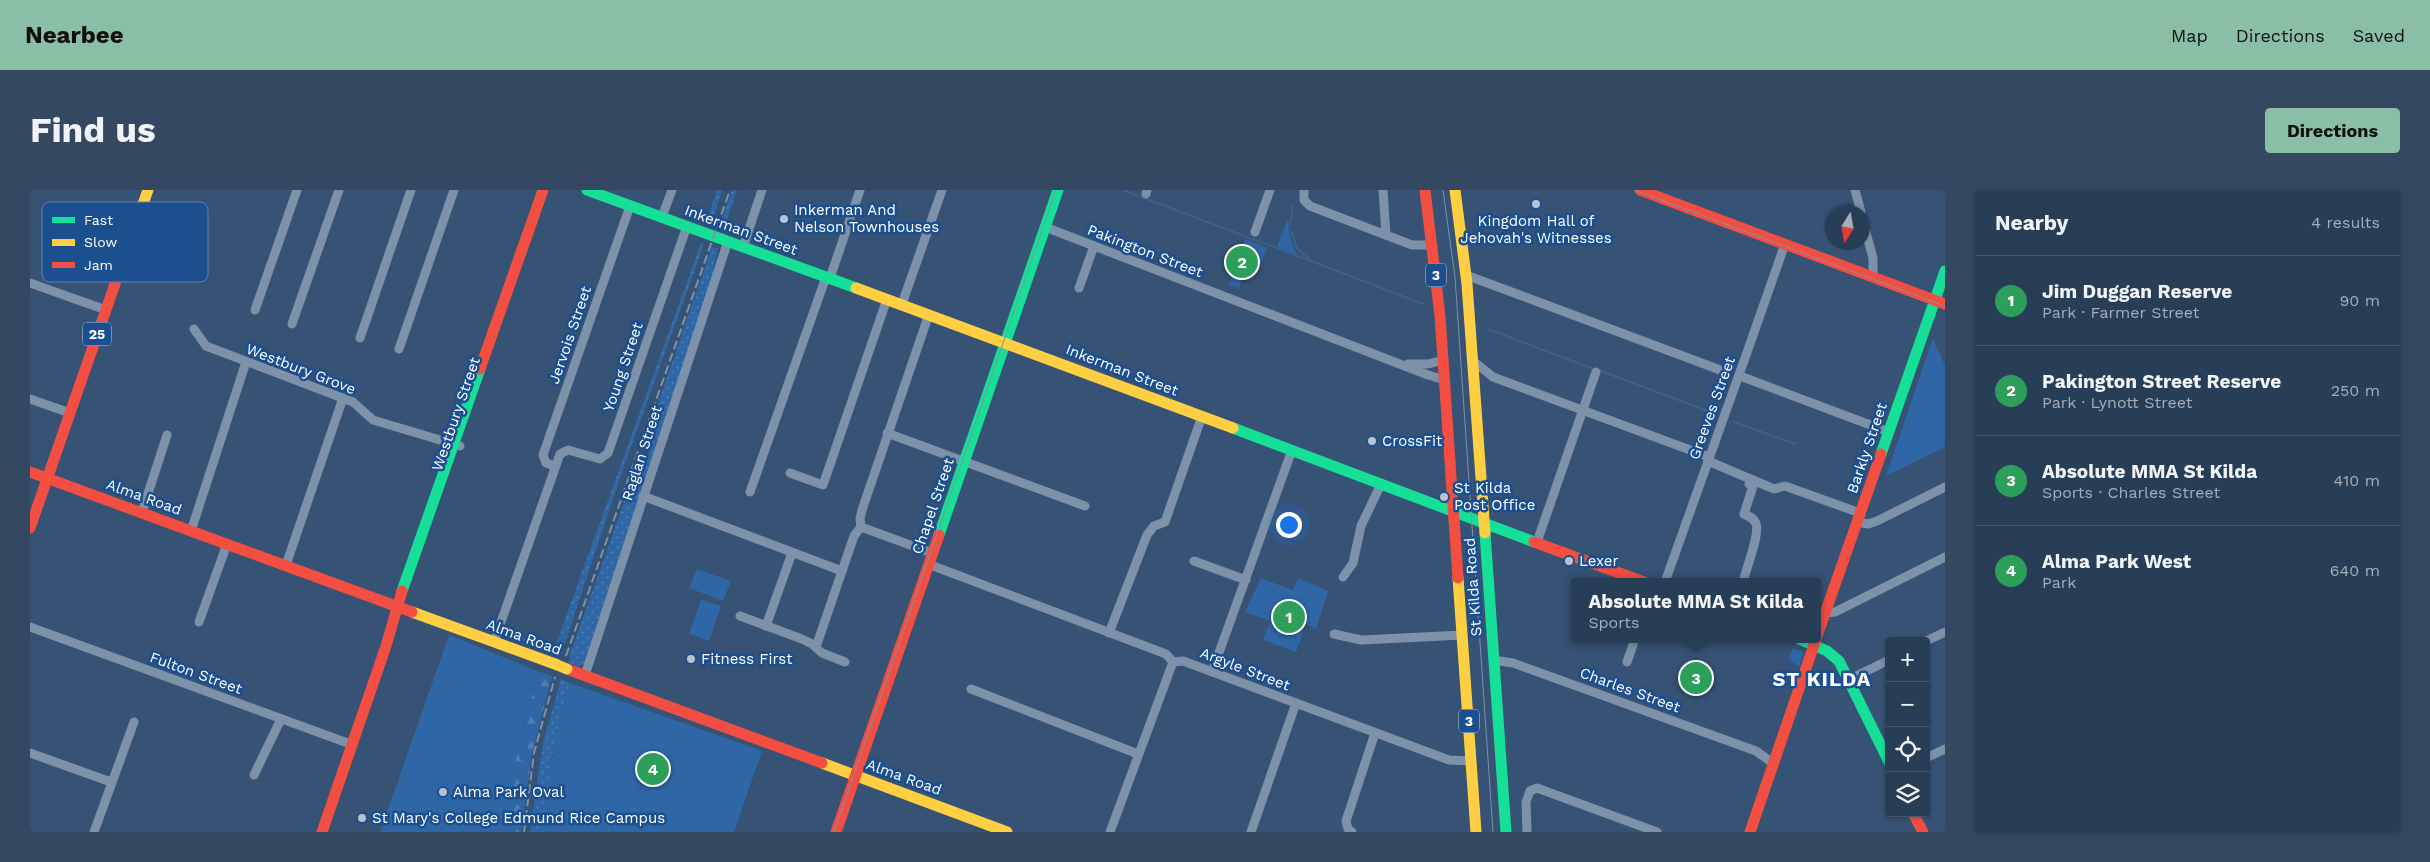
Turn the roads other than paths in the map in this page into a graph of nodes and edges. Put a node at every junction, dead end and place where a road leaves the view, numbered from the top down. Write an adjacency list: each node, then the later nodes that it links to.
1 (148, 190): 21 (main road, 25)
2 (297, 190): 46 (street)
3 (339, 190): 48 (street)
4 (412, 190): 50 (street)
5 (454, 190): 52 (street)
6 (543, 190): 71 (main road, Westbury Street)
7 (551, 190): 71 (main road, Westbury Street)
8 (587, 190): 23 (main road, Inkerman Street)
9 (672, 190): 24 (street)
10 (762, 190): 32 (street)
11 (860, 190): 37 (street)
12 (942, 190): 44 (street)
13 (1058, 190): 26 (main road, Chapel Street)
14 (1270, 190): 27 (street)
15 (1304, 190): 28 (street)
16 (1383, 190): 28 (street)
17 (1425, 190): 31 (main road, St Kilda Road / 3)
18 (1454, 190): 36 (main road, St Kilda Road / 3)
19 (1640, 190): 30 (main road)
20 (1855, 190): 22 (street)
21 (144, 202)
22 (1859, 205)
23 (630, 206): 24 (main road, Inkerman Street); 75 (street, Jervois Street)
24 (662, 217): 25 (main road, Inkerman Street)
25 (687, 226): 29 (main road, Inkerman Street); 75 (street, Young Street)
26 (1045, 227): 33 (street, Pakington Street); 51 (main road, Chapel Street)
27 (1255, 232)
28 (1386, 235): 31 (street)
29 (728, 241): 32 (main road, Inkerman Street); 83 (street, Raglan Street)
30 (1784, 244): 38 (main road); 59 (street, Greeves Street)
31 (1433, 245): 53 (main road, St Kilda Road / 3)
32 (743, 246): 37 (main road, Inkerman Street)
33 (1094, 246): 41 (street); 56 (street, Pakington Street)
34 (1870, 247): 38 (street)
35 (1945, 271): 43 (main road, Barkly Street)
36 (1466, 275): 54 (main road, St Kilda Road / 3); 57 (street)
37 (828, 277): 42 (main road, Inkerman Street); 82 (street)
38 (1872, 277): 43 (main road)
39 (116, 282): 45 (main road, 25)
40 (30, 283): 45 (street)
41 (1079, 288)
42 (887, 299): 44 (main road, Inkerman Street); 77 (street)
43 (1940, 302): 68 (main road, Barkly Street)
44 (902, 304): 47 (main road, Inkerman Street)
45 (106, 310): 66 (main road, 25)
46 (255, 310)
47 (929, 314): 51 (main road, Inkerman Street); 69 (street)
48 (292, 324)
49 (194, 330): 55 (street, Westbury Grove)
50 (360, 338)
51 (1006, 342): 67 (main road, Inkerman Street); 74 (main road, Chapel Street)
52 (399, 350)
53 (1444, 360): 56 (street, Pakington Street); 61 (main road, St Kilda Road / 3)
54 (1472, 360): 60 (street); 62 (main road, St Kilda Road / 3)
55 (246, 362): 63 (street, Westbury Grove); 91 (street)
56 (1403, 364): 61 (street, Pakington Street)
57 (1723, 371)
58 (1596, 372): 65 (street)
59 (1740, 376): 68 (street); 73 (street, Greeves Street)
60 (1493, 377): 62 (street); 65 (street)
61 (1445, 380): 86 (main road, St Kilda Road / 3)
62 (1474, 385): 88 (main road, St Kilda Road / 3)
63 (343, 398): 71 (street, Westbury Grove); 98 (street)
64 (30, 399): 66 (street)
65 (1582, 410): 73 (street); 92 (street)
66 (70, 413): 78 (main road, 25)
67 (1202, 416): 72 (main road, Inkerman Street); 113 (street)
68 (1888, 432): 87 (main road, Barkly Street)
69 (887, 433): 74 (street); 89 (street)
70 (166, 435): 85 (street)
71 (457, 445): 105 (main road, Westbury Street)
72 (1292, 450): 79 (main road, Inkerman Street); 104 (street)
73 (1708, 459): 87 (street); 102 (street, Greeves Street)
74 (964, 461): 84 (street); 96 (main road, Chapel Street)
75 (555, 466): 117 (street)
76 (30, 472): 78 (main road, Alma Road)
77 (790, 473)
78 (47, 478): 85 (main road, Alma Road); 90 (main road, 25)
79 (1381, 484): 86 (main road, Inkerman Street); 100 (street)
80 (1749, 484): 103 (street)
81 (1945, 488): 87 (street)
82 (750, 492)
83 (642, 496): 94 (street); 128 (street, Raglan Street)
84 (1085, 506)
85 (142, 512): 91 (main road, Alma Road)
86 (1454, 512): 88 (main road, Inkerman Street); 115 (main road, St Kilda Road / 3)
87 (1859, 517): 106 (main road, Barkly Street)
88 (1484, 522): 92 (main road, Inkerman Street); 122 (main road, St Kilda Road / 3)
89 (861, 527): 96 (street, Argyle Street); 99 (street)
90 (30, 528)
91 (191, 530): 93 (main road, Alma Road)
92 (1537, 542): 101 (main road, Inkerman Street)
93 (227, 544): 98 (main road, Alma Road); 108 (street)
94 (792, 552): 99 (street); 110 (street)
95 (1945, 557): 106 (street)
96 (930, 558): 113 (street, Argyle Street); 144 (main road, Chapel Street)
97 (1194, 561): 104 (street)
98 (286, 565): 105 (main road, Alma Road)
99 (842, 571): 121 (street)
100 (1343, 577)
101 (1633, 578)
102 (1666, 578)
103 (1744, 578)
104 (1246, 580): 127 (street)
105 (401, 608): 117 (main road, Alma Road); 135 (main road, Westbury Street)
106 (1825, 613): 109 (main road, Barkly Street)
107 (740, 616): 110 (street)
108 (199, 622)
109 (1821, 625)
110 (766, 626): 121 (street)
111 (30, 627): 132 (street, Fulton Street)
112 (1945, 632): 116 (street)
113 (1109, 633): 124 (street, Argyle Street)
114 (1334, 634): 115 (street)
115 (1463, 636): 142 (main road, St Kilda Road / 3)
116 (1930, 639)
117 (494, 642): 128 (main road, Alma Road, bridge)
118 (1634, 643): 125 (street)
119 (1815, 643): 141 (main road, Barkly Street)
120 (1819, 643): 129 (main road)
121 (816, 647): 123 (street)
122 (1493, 660): 141 (street, Charles Street); 155 (main road, St Kilda Road / 3)
123 (844, 662)
124 (1173, 662): 127 (street, Argyle Street); 138 (street)
125 (1627, 662)
126 (1885, 662): 129 (street)
127 (1212, 672): 131 (street, Argyle Street)
128 (585, 675): 144 (main road, Alma Road)
129 (1850, 680): 139 (main road)
130 (971, 689): 138 (street)
131 (1296, 703): 134 (street, Argyle Street); 152 (street)
132 (280, 719): 135 (street, Fulton Street); 143 (street)
133 (134, 722): 145 (street)
134 (1375, 733): 142 (street, Argyle Street); 153 (street)
135 (353, 745): 148 (main road, Westbury Street)
136 (1945, 749): 140 (street)
137 (30, 753): 145 (street)
138 (1138, 754): 151 (street)
139 (1885, 754)
140 (1930, 756)
141 (1776, 758): 158 (main road, Barkly Street)
142 (1471, 761): 154 (main road, St Kilda Road / 3)
143 (254, 775)
144 (855, 775): 149 (main road, Chapel Street); 150 (main road, Alma Road)
145 (111, 782): 147 (street)
146 (1916, 817): 159 (main road)
147 (94, 832)
148 (322, 832)
149 (836, 832)
150 (1007, 832)
151 (1110, 832)
152 (1251, 832)
153 (1352, 832)
154 (1476, 832)
155 (1506, 832)
156 (1527, 832): 157 (street)
157 (1657, 832)
158 (1750, 832)
159 (1922, 832)

